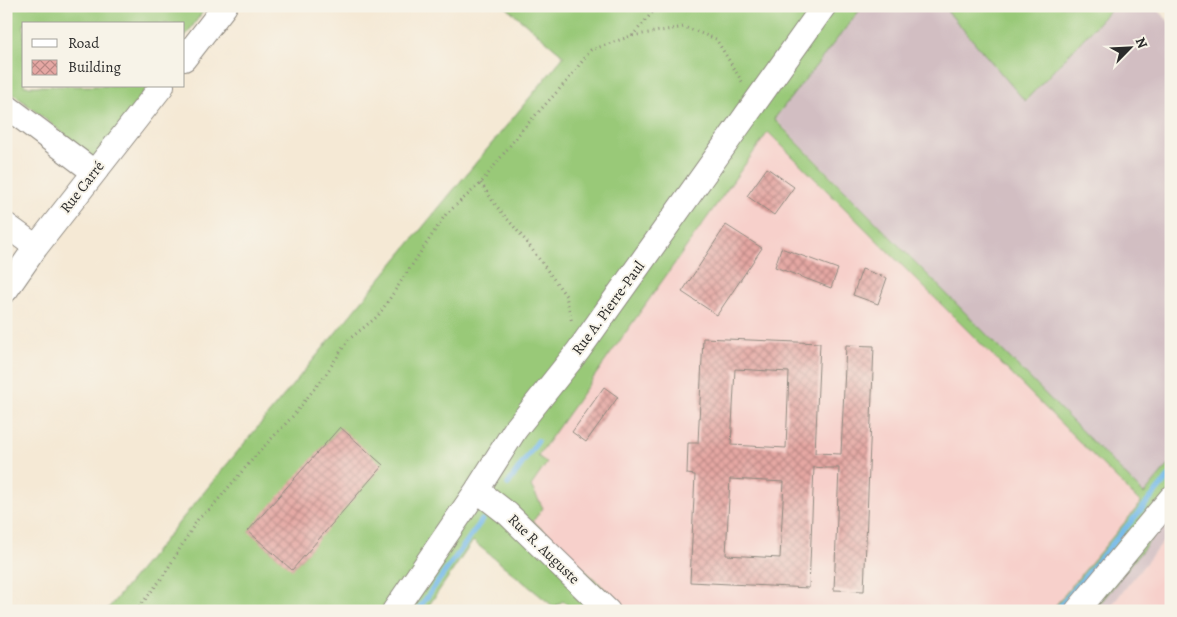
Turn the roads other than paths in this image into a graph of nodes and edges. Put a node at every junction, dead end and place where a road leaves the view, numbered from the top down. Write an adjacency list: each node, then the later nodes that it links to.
1 (226, 6): 3 (street)
2 (824, 6): 10 (street, Rue A. Pierre-Paul)
3 (185, 58)
4 (160, 88): 6 (street, Rue Carré)
5 (6, 106): 6 (street)
6 (94, 172): 8 (street, Rue Carré)
7 (6, 225): 8 (street)
8 (36, 247): 9 (street, Rue Carré)
9 (6, 290)
10 (478, 490): 12 (street, Rue A. Pierre-Paul); 13 (street, Rue R. Auguste)
11 (1171, 498): 14 (street)
12 (394, 611)
13 (608, 611)
14 (1077, 611)

